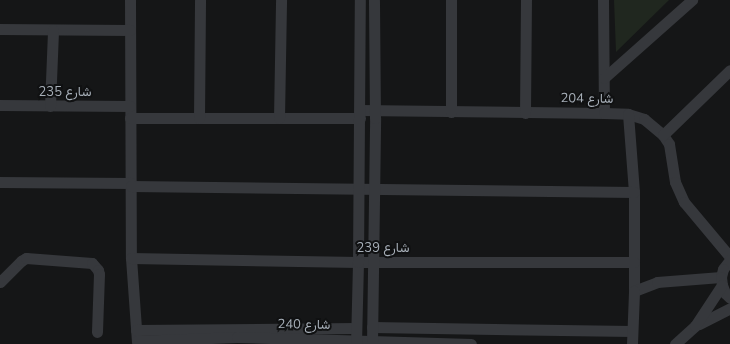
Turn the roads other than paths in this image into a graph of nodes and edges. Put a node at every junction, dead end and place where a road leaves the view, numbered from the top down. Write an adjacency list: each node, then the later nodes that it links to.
1 (130, 0): 12 (street)
2 (200, 0): 24 (street)
3 (281, 0): 25 (street)
4 (360, 0): 22 (street)
5 (374, 0): 17 (street)
6 (451, 0): 19 (street)
7 (526, 0): 20 (street)
8 (603, 0): 14 (street)
9 (692, 0): 14 (street)
10 (0, 29): 11 (street)
11 (53, 30): 12 (street); 16 (street)
12 (130, 30): 18 (street)
13 (730, 70): 26 (street)
14 (604, 78): 21 (street)
15 (0, 105): 16 (street, شارع 235)
16 (50, 106): 18 (street, شارع 235)
17 (375, 110): 19 (street, شارع 204); 22 (street, شارع 204); 30 (street)
18 (130, 112): 24 (street, شارع 235); 28 (street)
19 (451, 112): 20 (street, شارع 204)
20 (525, 113): 21 (street, شارع 204)
21 (604, 113): 23 (street, شارع 204)
22 (360, 114): 25 (street, شارع 204); 29 (street)
23 (628, 114): 26 (street, شارع 204); 31 (street)
24 (199, 118): 25 (street, شارع 235)
25 (279, 118)
26 (663, 135): 33 (street, شارع 204)
27 (0, 182): 28 (street)
28 (131, 184): 29 (street); 32 (street)
29 (358, 189): 30 (street); 34 (street)
30 (374, 189): 31 (street); 35 (street)
31 (634, 192): 36 (street)
32 (131, 258): 34 (street, شارع 239); 47 (street)
33 (730, 259): 37 (street)
34 (358, 262): 35 (street, شارع 239); 44 (street)
35 (374, 262): 36 (street, شارع 239); 43 (street)
36 (634, 262): 39 (street)
37 (722, 281): 39 (street); 40 (street); 42 (street)
38 (0, 282): 46 (street)
39 (634, 291): 45 (street)
40 (730, 298)
41 (728, 312): 42 (street)
42 (695, 326): 52 (street)
43 (372, 327): 45 (street); 49 (street)
44 (356, 328): 47 (street); 48 (street)
45 (632, 331): 51 (street)
46 (97, 332)
47 (135, 338): 48 (street, شارع 240)
48 (356, 342): 49 (street, شارع 240)
49 (372, 342): 50 (street, شارع 240)
50 (471, 344)
51 (632, 344)
52 (675, 344)

